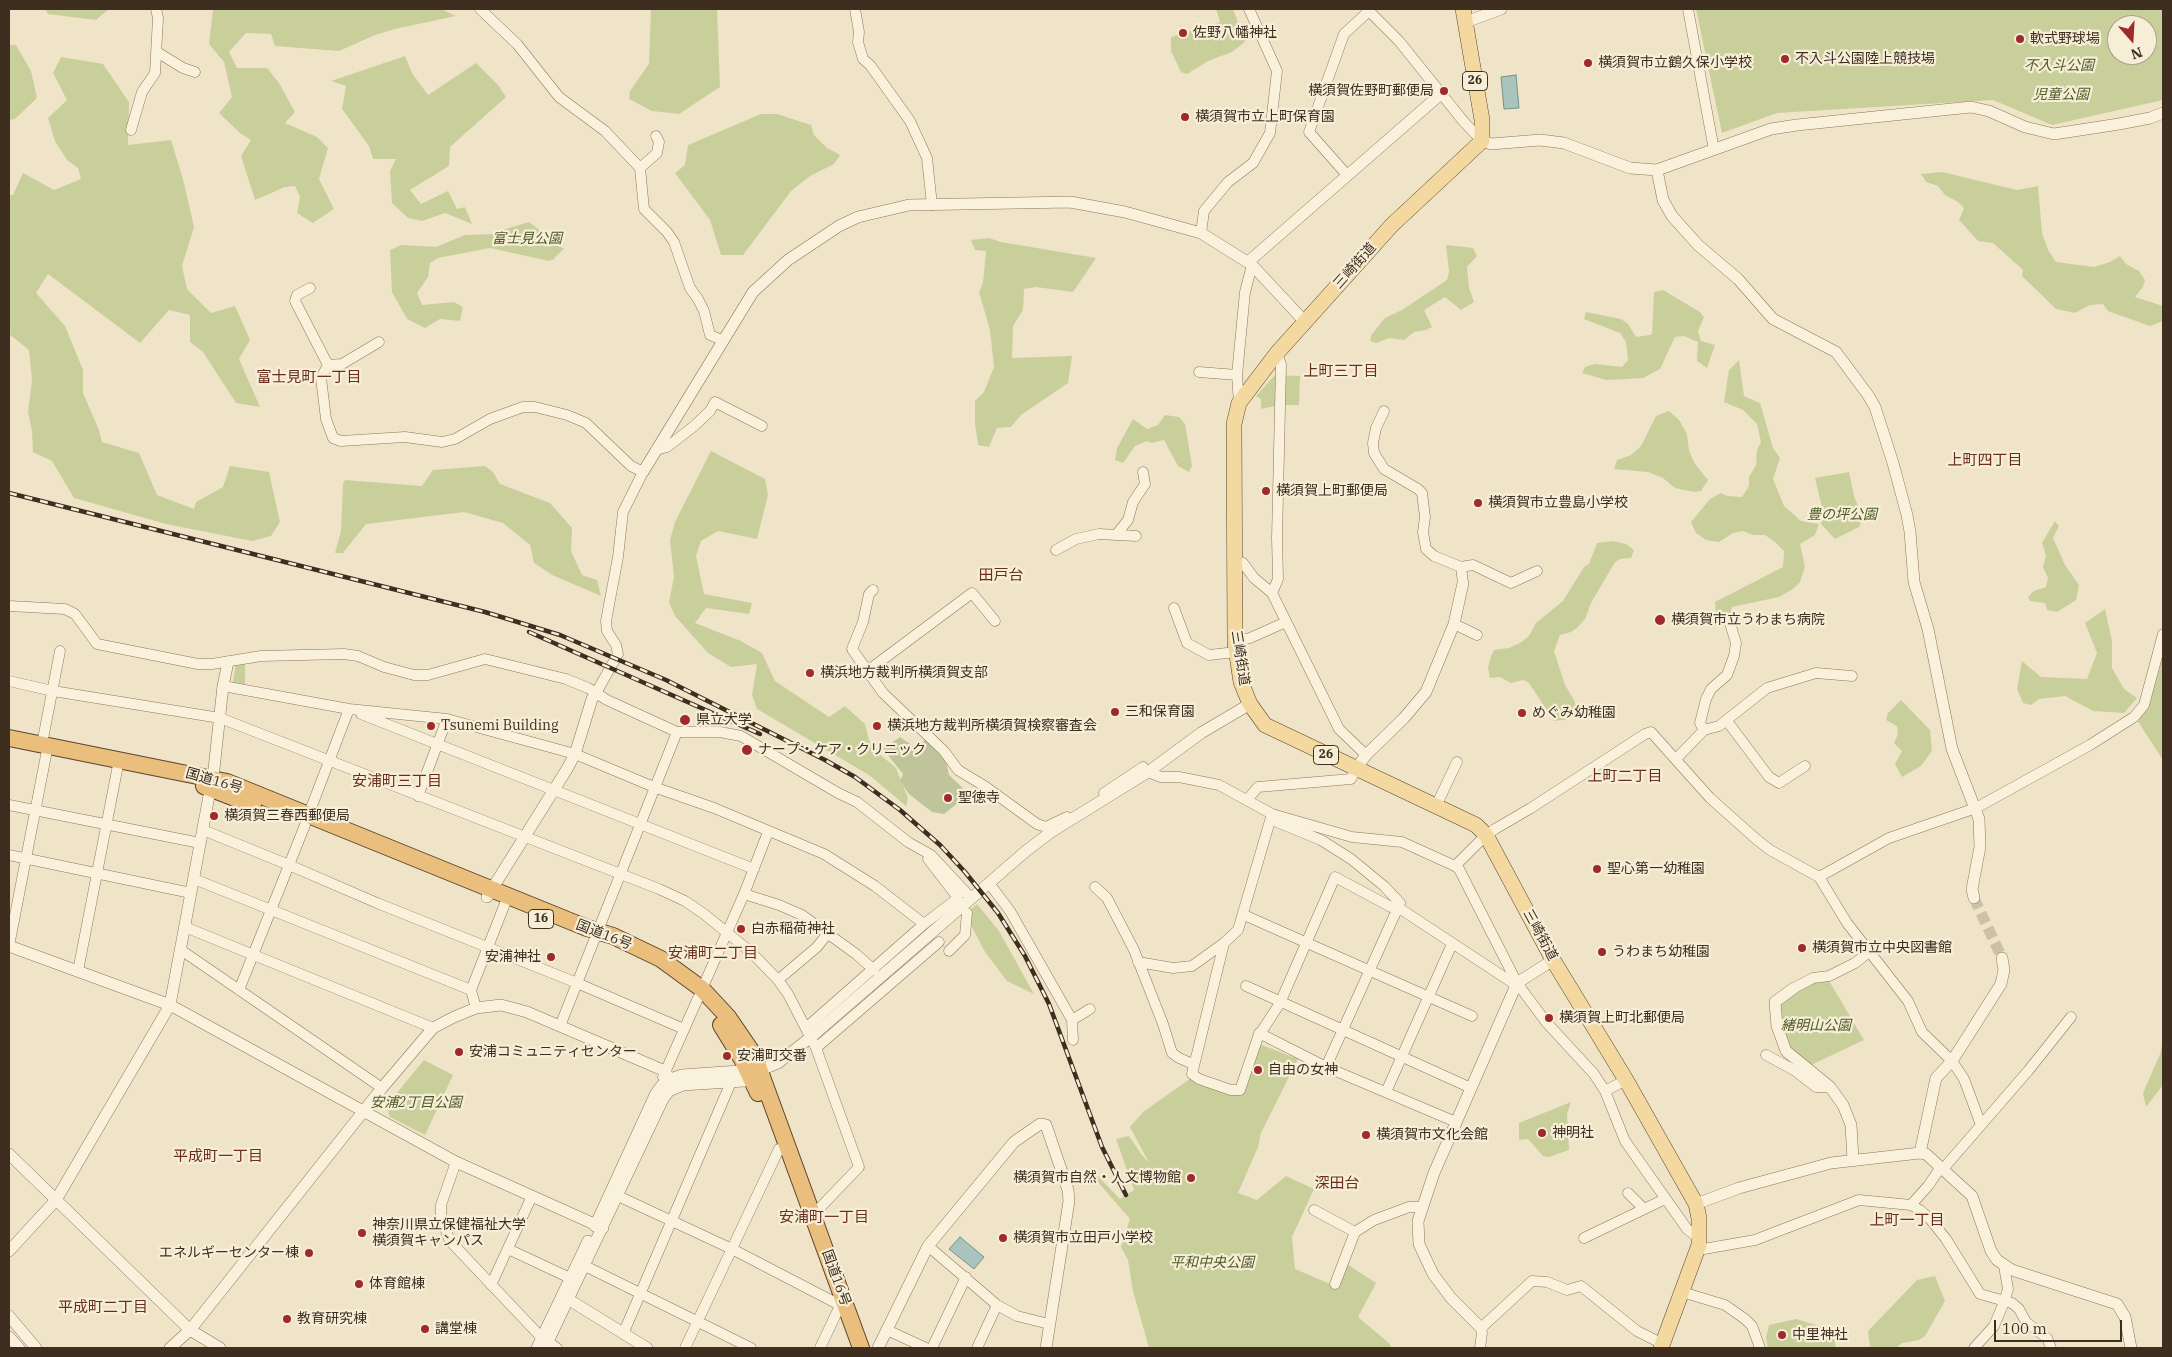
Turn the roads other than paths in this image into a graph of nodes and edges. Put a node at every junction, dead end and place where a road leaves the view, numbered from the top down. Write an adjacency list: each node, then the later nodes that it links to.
1 (156, 9): 9 (street)
2 (480, 9): 17 (street)
3 (855, 9): 20 (street)
4 (1249, 9): 21 (street)
5 (1502, 9): 8 (street)
6 (1688, 9): 16 (street)
7 (1368, 10): 11 (street); 19 (street)
8 (1464, 16): 15 (main road, 26)
9 (157, 52): 10 (street); 13 (street)
10 (195, 72)
11 (1442, 94): 15 (street); 19 (street)
12 (2163, 113): 16 (street)
13 (131, 130)
14 (656, 136): 17 (street)
15 (1482, 141): 18 (street); 24 (main road, 三崎街道 / 26)
16 (1714, 150): 18 (street)
17 (640, 168): 25 (street)
18 (1657, 170): 90 (street)
19 (1347, 175): 22 (street)
20 (932, 204): 21 (street); 25 (street)
21 (1201, 233): 22 (street)
22 (1250, 264): 24 (street); 30 (street)
23 (310, 288): 28 (street)
24 (1305, 322): 27 (main road, 三崎街道 / 26)
25 (722, 340): 34 (street)
26 (379, 342): 28 (street)
27 (1278, 353): 31 (main road, 三崎街道 / 26); 45 (street)
28 (328, 365): 35 (street)
29 (1199, 372): 30 (street)
30 (1236, 375): 31 (street)
31 (1239, 404): 40 (main road, 三崎街道 / 26)
32 (1384, 411): 41 (street)
33 (762, 426): 34 (street)
34 (656, 450): 35 (street)
35 (643, 472): 62 (street)
36 (1143, 472): 37 (street)
37 (1116, 535): 38 (street); 39 (street)
38 (1136, 536)
39 (1056, 550)
40 (1234, 559): 45 (street); 54 (main road, 三崎街道 / 26)
41 (1461, 568): 42 (street); 43 (street)
42 (1537, 571)
43 (1463, 583): 51 (street)
44 (873, 590): 57 (street)
45 (1272, 593): 50 (street)
46 (9, 606): 56 (street)
47 (1174, 608): 54 (street)
48 (994, 620): 57 (street)
49 (1729, 620): 68 (street)
50 (1286, 622): 54 (street); 75 (street)
51 (1454, 624): 53 (street); 75 (street)
52 (2163, 634): 90 (street)
53 (1478, 635)
54 (1236, 647): 63 (main road, 三崎街道 / 26)
55 (60, 651): 61 (street)
56 (228, 662): 60 (street); 62 (street)
57 (866, 672): 81 (street)
58 (1852, 676): 67 (street)
59 (9, 681): 61 (street)
60 (224, 686): 64 (street); 65 (street)
61 (53, 690): 65 (street); 73 (street)
62 (596, 693): 69 (street); 74 (street)
63 (1250, 704): 81 (street); 82 (main road, 三崎街道 / 26)
64 (349, 709): 66 (street); 71 (street); 77 (street)
65 (220, 718): 77 (street); 83 (street)
66 (447, 719): 71 (street); 74 (street)
67 (1727, 721): 68 (street); 80 (street)
68 (1704, 730): 76 (street)
69 (677, 732): 84 (street); 101 (street)
70 (9, 738): 73 (highway, 国道16号 / 16)
71 (438, 744): 85 (street); 86 (street)
72 (9, 746): 73 (highway, 国道16号 / 16)
73 (45, 748): 79 (highway, 国道16号 / 16); 91 (street)
74 (575, 754): 84 (street); 85 (street)
75 (1366, 755): 82 (street)
76 (1677, 758): 98 (street); 109 (street)
77 (329, 761): 86 (street); 93 (street)
78 (1457, 762): 89 (street)
79 (118, 764): 83 (highway, 国道16号 / 16); 94 (street)
80 (1805, 766)
81 (1146, 769): 87 (street); 111 (street)
82 (1356, 769): 87 (street); 89 (main road, 三崎街道 / 26)
83 (212, 783): 93 (highway, 国道16号 / 16); 96 (street)
84 (654, 787): 95 (street); 97 (street)
85 (555, 790): 95 (street); 99 (street)
86 (418, 796): 99 (street)
87 (1247, 800): 92 (street)
88 (9, 806): 91 (street)
89 (1436, 806): 98 (main road, 三崎街道 / 26)
90 (1976, 808): 109 (street); 117 (street)
91 (36, 811): 94 (street); 103 (street)
92 (1272, 817): 105 (street); 119 (street); 122 (street)
93 (306, 821): 104 (street); 114 (highway, 国道16号 / 16)
94 (106, 824): 100 (street); 107 (street)
95 (640, 824): 106 (street); 108 (street)
96 (203, 830): 100 (street); 104 (street)
97 (768, 832): 106 (street); 123 (street)
98 (1486, 835): 105 (street); 139 (main road, 三崎街道 / 26)
99 (524, 837): 108 (street); 114 (street)
100 (200, 843): 110 (street)
101 (924, 850): 116 (street); 123 (street)
102 (9, 855): 103 (street)
103 (26, 858): 107 (street); 132 (street)
104 (289, 865): 120 (street); 133 (street)
105 (1455, 866): 146 (street)
106 (754, 869): 115 (street)
107 (97, 873): 113 (street); 142 (street)
108 (620, 875): 125 (street); 127 (street)
109 (1819, 878): 136 (street)
110 (194, 879): 113 (street); 120 (street)
111 (989, 883): 116 (street); 159 (street)
112 (1095, 887): 140 (street)
113 (191, 892): 124 (street)
114 (489, 893): 118 (highway, 国道16号 / 16)
115 (744, 894): 125 (street); 126 (street)
116 (971, 898): 164 (street)
117 (1974, 898)
118 (506, 900): 127 (highway, 国道16号 / 16); 133 (street)
119 (1399, 908): 130 (street); 131 (street); 143 (street)
120 (271, 911): 137 (street); 150 (street)
121 (967, 913): 135 (street)
122 (1244, 915): 129 (street); 130 (street)
123 (924, 924): 141 (street)
124 (185, 927): 134 (street); 137 (street)
125 (728, 932): 144 (street); 151 (street)
126 (828, 933): 141 (street); 144 (street)
127 (596, 936): 145 (street); 151 (highway, 国道16号 / 16)
128 (939, 942): 167 (street)
129 (1224, 943): 140 (street); 171 (street)
130 (1306, 943): 143 (street); 153 (street)
131 (1452, 944): 146 (street); 152 (street)
132 (9, 946): 142 (street)
133 (487, 948): 145 (street); 150 (street)
134 (181, 950): 149 (street); 154 (street)
135 (949, 950)
136 (1869, 952): 148 (street); 170 (street)
137 (253, 956): 149 (street); 161 (street)
138 (2002, 958): 170 (street)
139 (1553, 960): 146 (street); 176 (main road, 三崎街道 / 26)
140 (1138, 962): 171 (street)
141 (874, 970): 164 (street)
142 (78, 971): 154 (street)
143 (1370, 971): 152 (street); 163 (street)
144 (778, 980): 164 (street)
145 (577, 983): 160 (street); 162 (street)
146 (1516, 984): 179 (street); 180 (street)
147 (1246, 986): 153 (street)
148 (1794, 988): 177 (street)
149 (239, 990): 178 (street)
150 (471, 990): 155 (street)
151 (700, 993): 162 (street); 173 (highway, 国道16号 / 16)
152 (1428, 997): 157 (street); 169 (street)
153 (1280, 1003): 163 (street); 165 (street)
154 (170, 1005): 182 (street); 195 (street)
155 (476, 1008): 160 (street); 161 (street)
156 (1090, 1010): 159 (street)
157 (1472, 1016)
158 (2072, 1017): 184 (street)
159 (1072, 1020): 166 (street)
160 (560, 1026): 175 (street)
161 (433, 1028): 178 (street)
162 (684, 1029): 175 (street)
163 (1343, 1030): 169 (street); 172 (street)
164 (809, 1032): 167 (street); 173 (street)
165 (1259, 1033): 171 (street); 172 (street)
166 (1073, 1040)
167 (816, 1048): 201 (street)
168 (1766, 1055): 177 (street)
169 (1402, 1057): 179 (street); 181 (street)
170 (1952, 1061): 184 (street); 186 (street)
171 (1193, 1064)
172 (1326, 1067): 181 (street)
173 (753, 1073): 174 (street); 185 (highway, 国道16号 / 16); 201 (highway, 国道16号 / 16)
174 (728, 1078): 175 (street); 175 (street); 202 (street)
175 (668, 1080): 193 (street); 203 (street)
176 (1626, 1080): 180 (street); 196 (main road, 三崎街道 / 26)
177 (1830, 1087): 188 (street)
178 (382, 1088): 182 (street)
179 (1470, 1088): 183 (street)
180 (1605, 1091): 194 (street)
181 (1386, 1092): 183 (street)
182 (362, 1112): 189 (street); 227 (street)
183 (1456, 1122): 198 (street)
184 (1981, 1124): 190 (street)
185 (779, 1149): 209 (street); 222 (highway, 国道16号 / 16)
186 (1920, 1153): 188 (street); 190 (street)
187 (9, 1154): 195 (street)
188 (1854, 1160): 196 (street)
189 (456, 1162): 192 (street); 216 (street)
190 (1942, 1168): 197 (street); 212 (street)
191 (1628, 1193): 199 (street)
192 (532, 1196): 203 (street); 208 (street)
193 (618, 1196): 202 (street); 203 (street)
194 (1664, 1199): 199 (street); 206 (street)
195 (56, 1200): 210 (street); 227 (street)
196 (1696, 1204): 206 (main road, 三崎街道 / 26)
197 (1911, 1205): 206 (street); 220 (street)
198 (1421, 1207): 204 (street); 226 (street)
199 (1644, 1209): 205 (street)
200 (1314, 1210): 204 (street)
201 (813, 1215): 242 (highway, 国道16号 / 16)
202 (672, 1222): 209 (street); 218 (street)
203 (599, 1226): 211 (street); 214 (street)
204 (1355, 1232): 215 (street)
205 (1584, 1238)
206 (1699, 1244): 217 (main road, 三崎街道 / 26)
207 (928, 1246): 213 (street); 225 (street); 228 (street)
208 (508, 1249): 214 (street); 216 (street)
209 (732, 1249): 222 (street); 224 (street)
210 (9, 1252)
211 (585, 1266): 218 (street); 219 (street)
212 (2004, 1266): 220 (street); 252 (street)
213 (966, 1277): 221 (street); 245 (street)
214 (570, 1278): 219 (street)
215 (1335, 1284)
216 (491, 1285): 231 (street)
217 (1682, 1292): 232 (main road, 三崎街道 / 26); 249 (street)
218 (641, 1294): 224 (street); 229 (street)
219 (565, 1297): 229 (street); 231 (street)
220 (2004, 1302): 250 (street); 251 (street)
221 (997, 1305): 225 (street); 246 (street)
222 (837, 1306): 240 (street); 241 (highway, 国道16号 / 16)
223 (9, 1316): 234 (street)
224 (697, 1322): 238 (street); 239 (street)
225 (1049, 1324): 247 (street)
226 (1481, 1328): 232 (street); 248 (street)
227 (190, 1330): 235 (street); 236 (street)
228 (887, 1330): 243 (street); 244 (street)
229 (623, 1334): 237 (street)
230 (9, 1337): 233 (street)
231 (546, 1345)
232 (1662, 1346)
233 (19, 1348)
234 (36, 1348)
235 (170, 1348)
236 (220, 1348)
237 (647, 1348)
238 (685, 1348)
239 (751, 1348)
240 (820, 1348)
241 (853, 1348)
242 (862, 1348)
243 (878, 1348)
244 (926, 1348)
245 (932, 1348)
246 (977, 1348)
247 (1046, 1348)
248 (1480, 1348)
249 (1760, 1348)
250 (1974, 1348)
251 (2051, 1348)
252 (2131, 1348)

